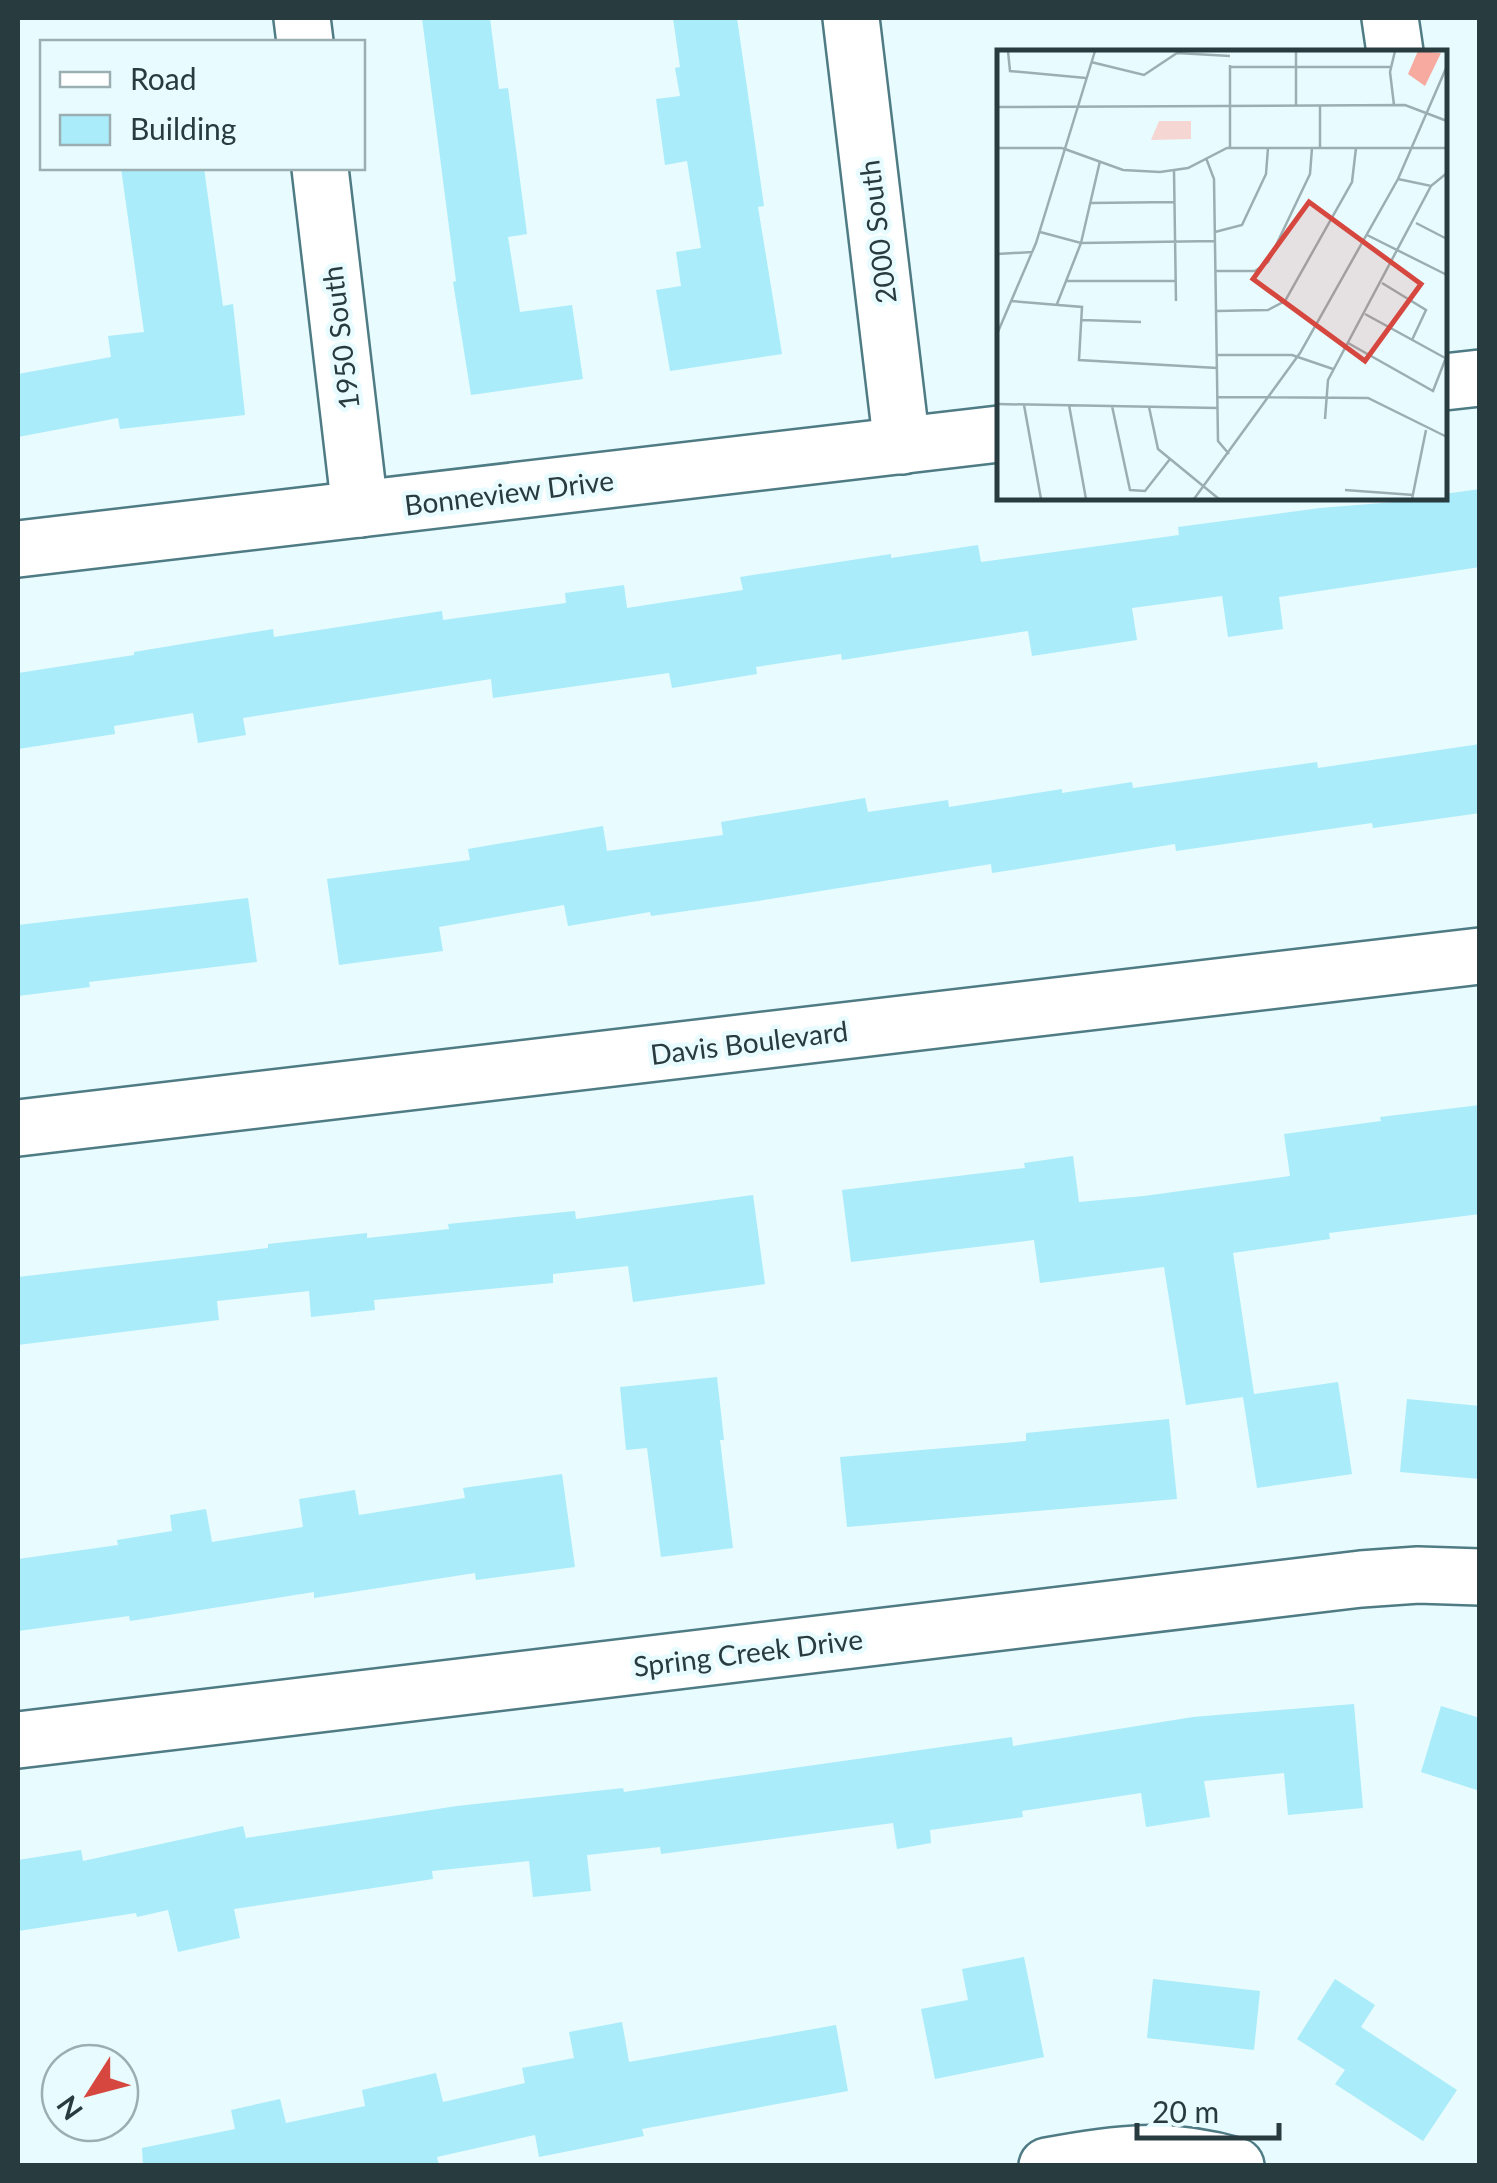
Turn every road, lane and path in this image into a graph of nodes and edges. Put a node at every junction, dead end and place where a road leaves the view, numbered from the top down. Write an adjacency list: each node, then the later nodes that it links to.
1 (851, 18): 8 (street, 2000 South)
2 (1390, 18): 3 (street)
3 (1394, 50)
4 (320, 170): 9 (street, 1950 South)
5 (1480, 378): 6 (street)
6 (1447, 382)
7 (997, 434): 8 (street, Bonneview Drive)
8 (902, 446): 9 (street, Bonneview Drive)
9 (360, 509): 10 (street, Bonneview Drive)
10 (18, 548)
11 (1480, 956): 12 (street, Davis Boulevard)
12 (18, 1128)
13 (1480, 1577): 14 (street, Spring Creek Drive)
14 (18, 1740)
15 (1047, 2166): 16 (street)
16 (1236, 2166)

